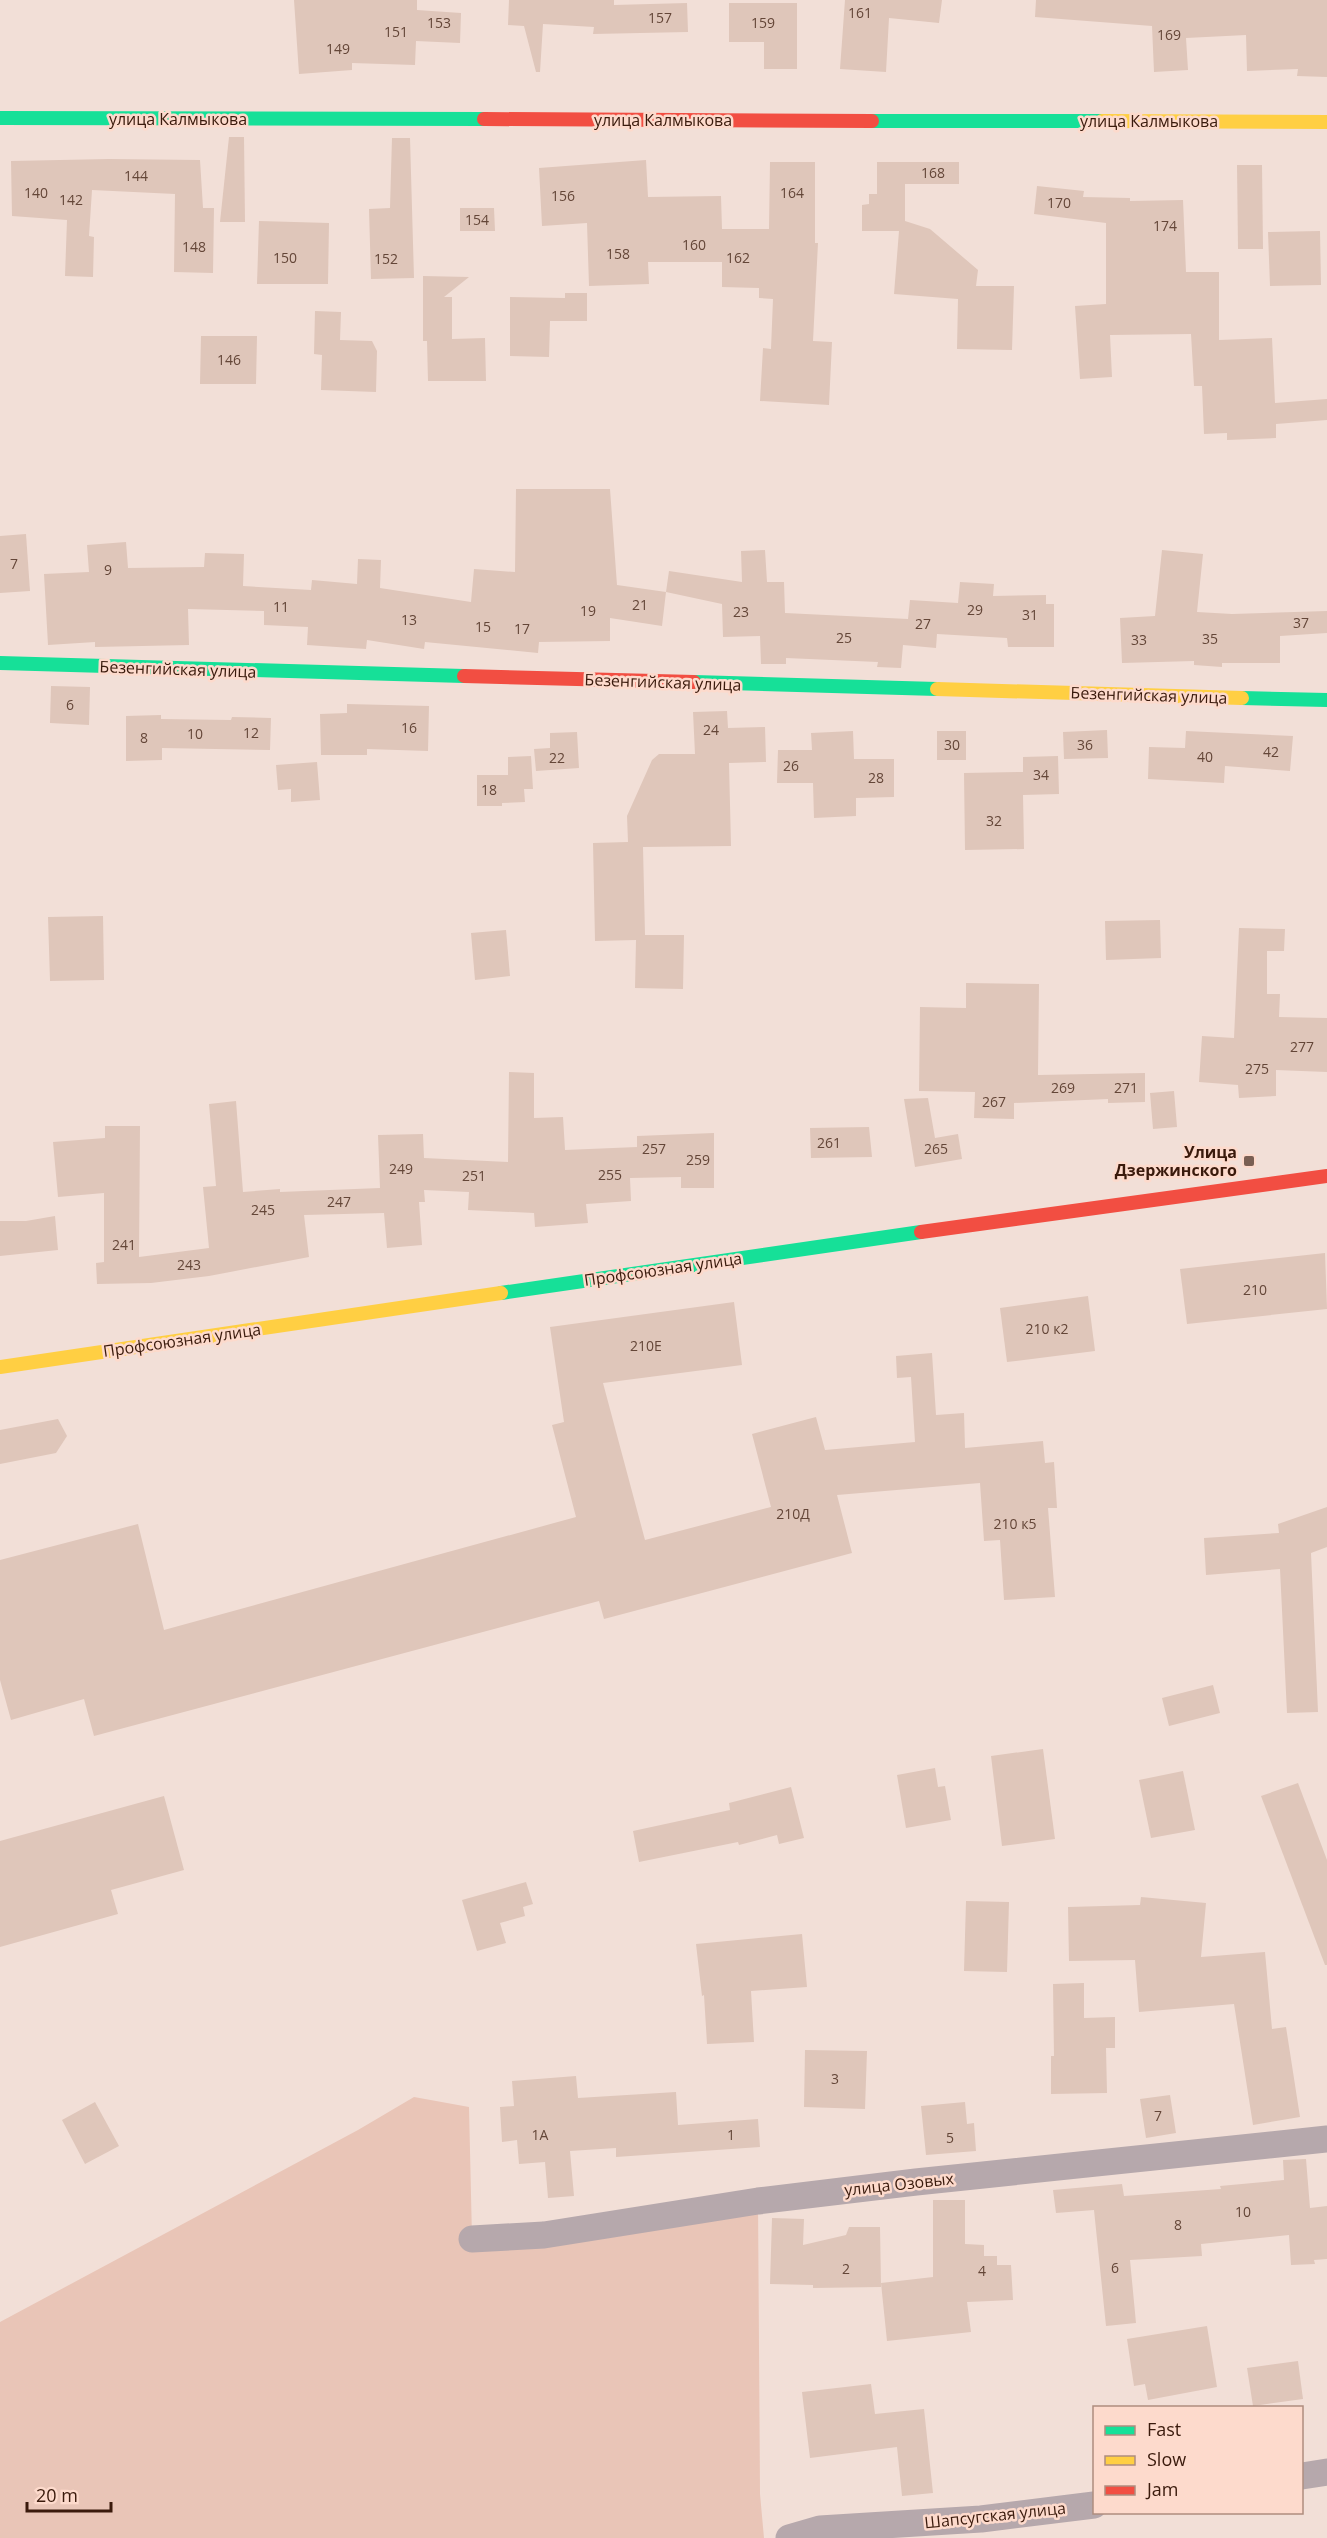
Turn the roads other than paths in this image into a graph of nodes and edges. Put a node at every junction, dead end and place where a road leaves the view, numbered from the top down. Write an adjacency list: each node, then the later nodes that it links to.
1 (0, 118): 2 (street, улица Калмыкова)
2 (1327, 122)
3 (0, 663): 4 (street, Безенгийская улица)
4 (1327, 700)
5 (1327, 1176): 6 (street, Профсоюзная улица)
6 (0, 1367)
7 (1327, 2139): 8 (street, улица Озовых)
8 (472, 2239)
9 (1327, 2472): 10 (street)
10 (1303, 2476)
11 (1093, 2505): 12 (street, Шапсугская улица)
12 (789, 2538)

